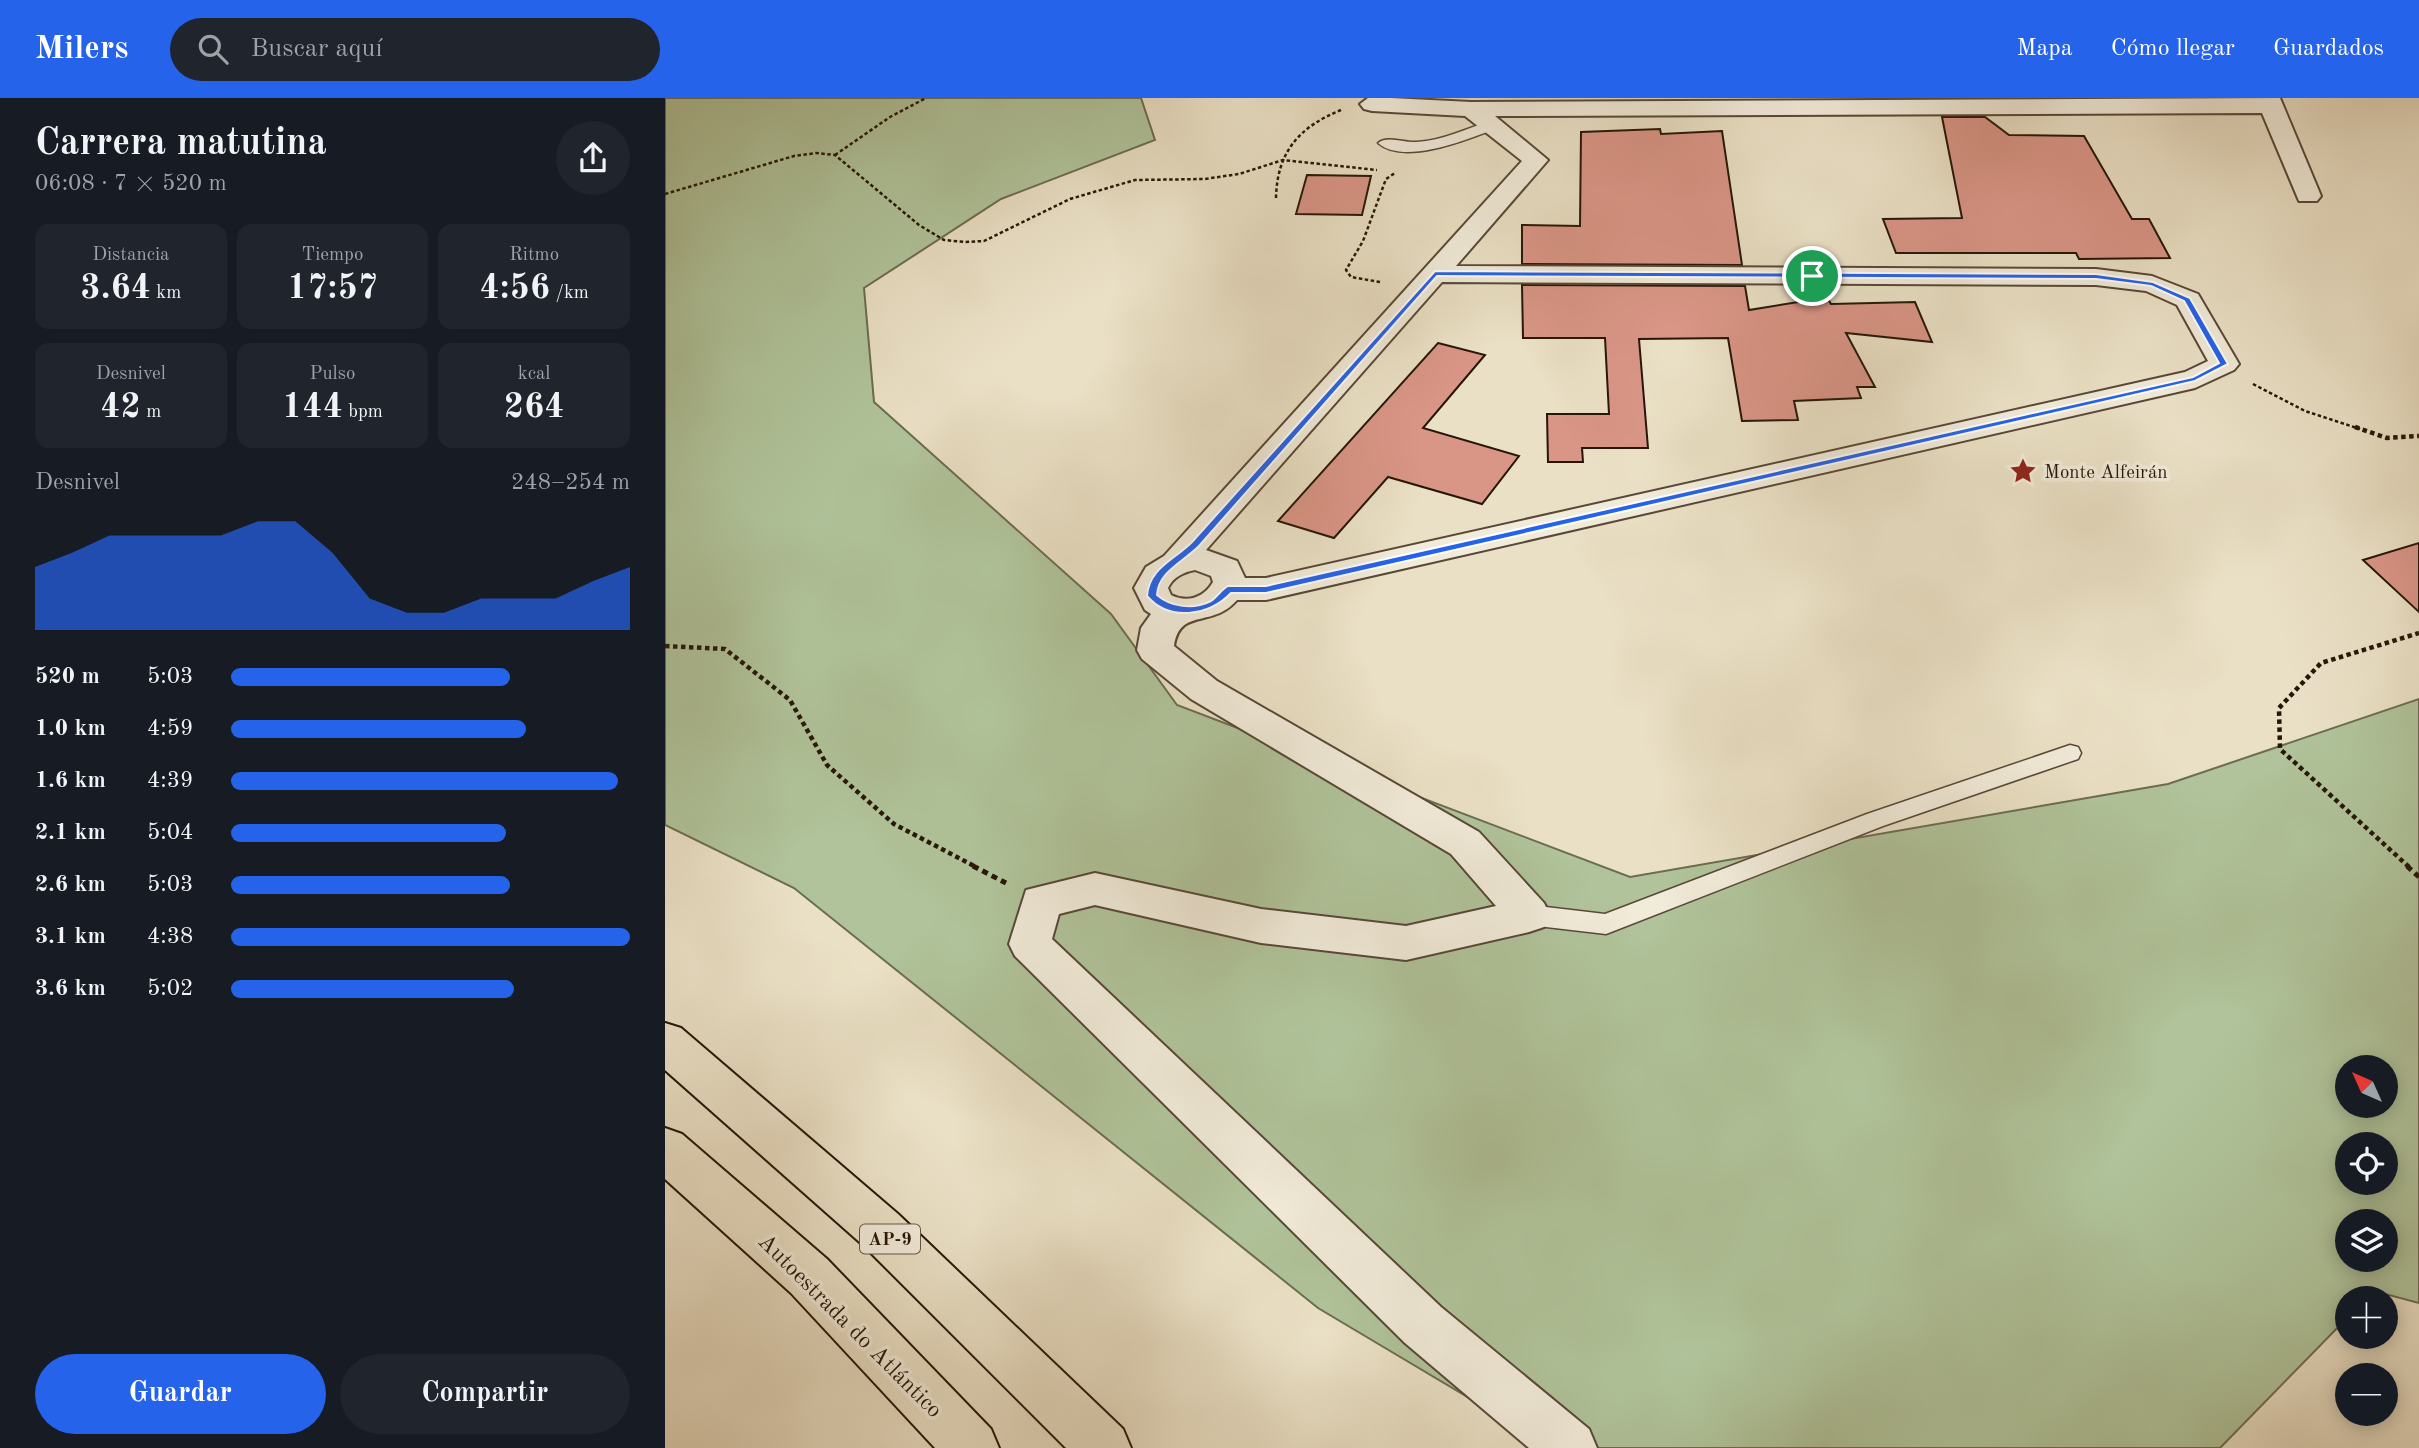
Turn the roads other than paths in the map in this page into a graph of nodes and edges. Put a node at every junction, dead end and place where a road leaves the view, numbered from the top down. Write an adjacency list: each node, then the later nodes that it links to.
1 (2269, 102): 3 (street); 5 (street)
2 (1372, 104): 3 (street)
3 (1481, 117): 4 (lane); 6 (street)
4 (1385, 144)
5 (2308, 196)
6 (1426, 284): 7 (street); 8 (street)
7 (1177, 562): 8 (street); 9 (street)
8 (1228, 589): 9 (street)
9 (1174, 610): 11 (street)
10 (2070, 753): 11 (lane)
11 (1529, 915): 16 (street)
12 (665, 1042): 15 (highway, AP-9)
13 (665, 1149): 14 (highway, Autoestrada do Atlántico)
14 (972, 1448)
15 (1104, 1448)
16 (1570, 1448)

